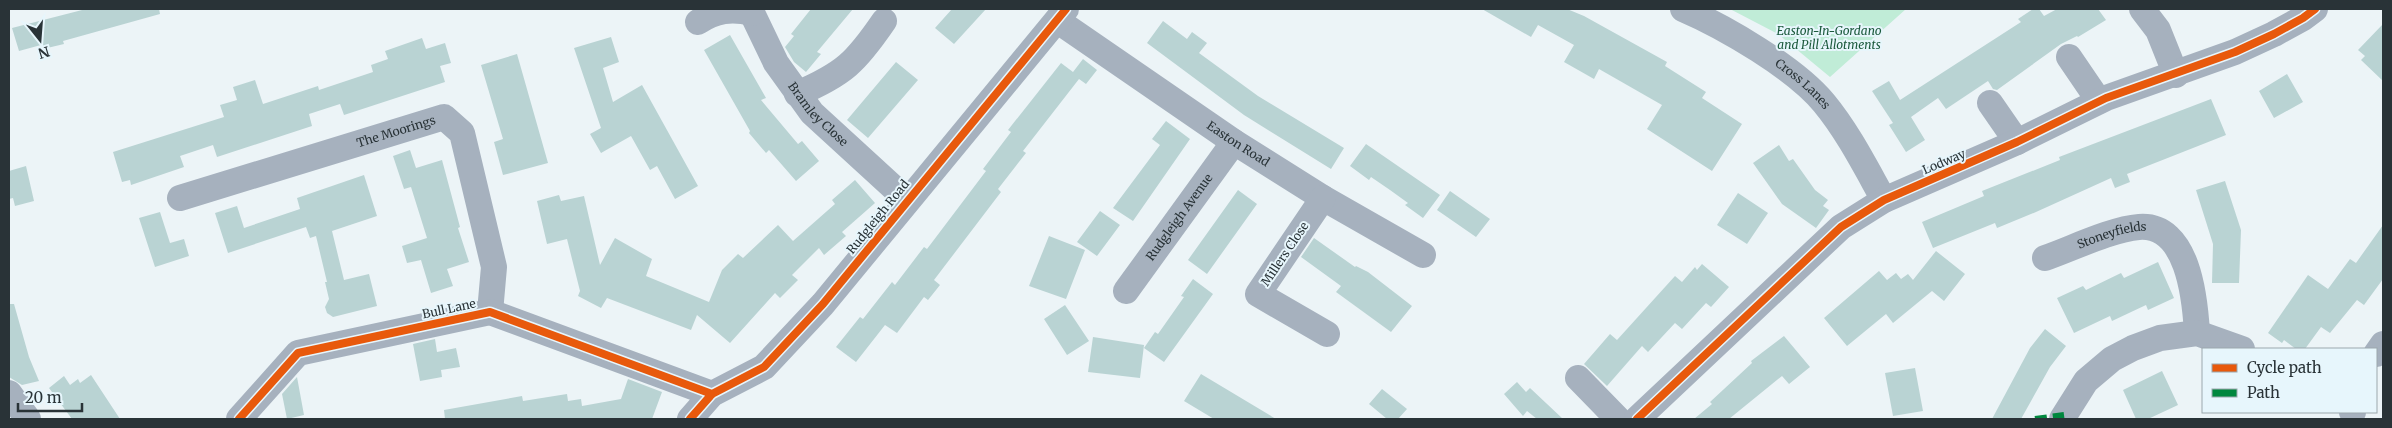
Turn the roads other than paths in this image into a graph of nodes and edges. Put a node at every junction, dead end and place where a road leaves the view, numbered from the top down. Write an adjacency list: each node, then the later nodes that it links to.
1 (1683, 9): 18 (street, Cross Lanes)
2 (2142, 9): 9 (street)
3 (2315, 9): 9 (street, Lodway)
4 (755, 11): 7 (street, Bramley Close); 10 (street, Bramley Close)
5 (1062, 15): 13 (street, Easton Road); 17 (street, Rudgleigh Road)
6 (884, 20): 10 (street)
7 (698, 22)
8 (2070, 57): 11 (street)
9 (2176, 75): 11 (street, Lodway)
10 (797, 94): 17 (street, Bramley Close)
11 (2099, 101): 14 (street, Lodway)
12 (1990, 103): 14 (street)
13 (1234, 142): 16 (street, Easton Road); 21 (street, Rudgleigh Avenue)
14 (2017, 142): 18 (street, Lodway)
15 (180, 198): 22 (street, The Moorings)
16 (1323, 198): 19 (street, Easton Road); 24 (street, Millers Close)
17 (906, 200): 28 (street, Rudgleigh Road)
18 (1884, 200): 33 (street, Lodway)
19 (1423, 255)
20 (2045, 258): 23 (street, Stoneyfields)
21 (1126, 291)
22 (490, 312): 28 (street, Bull Lane); 30 (street, Bull Lane)
23 (2197, 333): 25 (street); 34 (street)
24 (1327, 334)
25 (2239, 348)
26 (1578, 378): 32 (street)
27 (9, 393): 29 (street)
28 (712, 394): 31 (street, Rudgleigh Road)
29 (28, 419)
30 (239, 419)
31 (690, 419)
32 (1618, 419)
33 (1637, 419)
34 (2062, 419)

